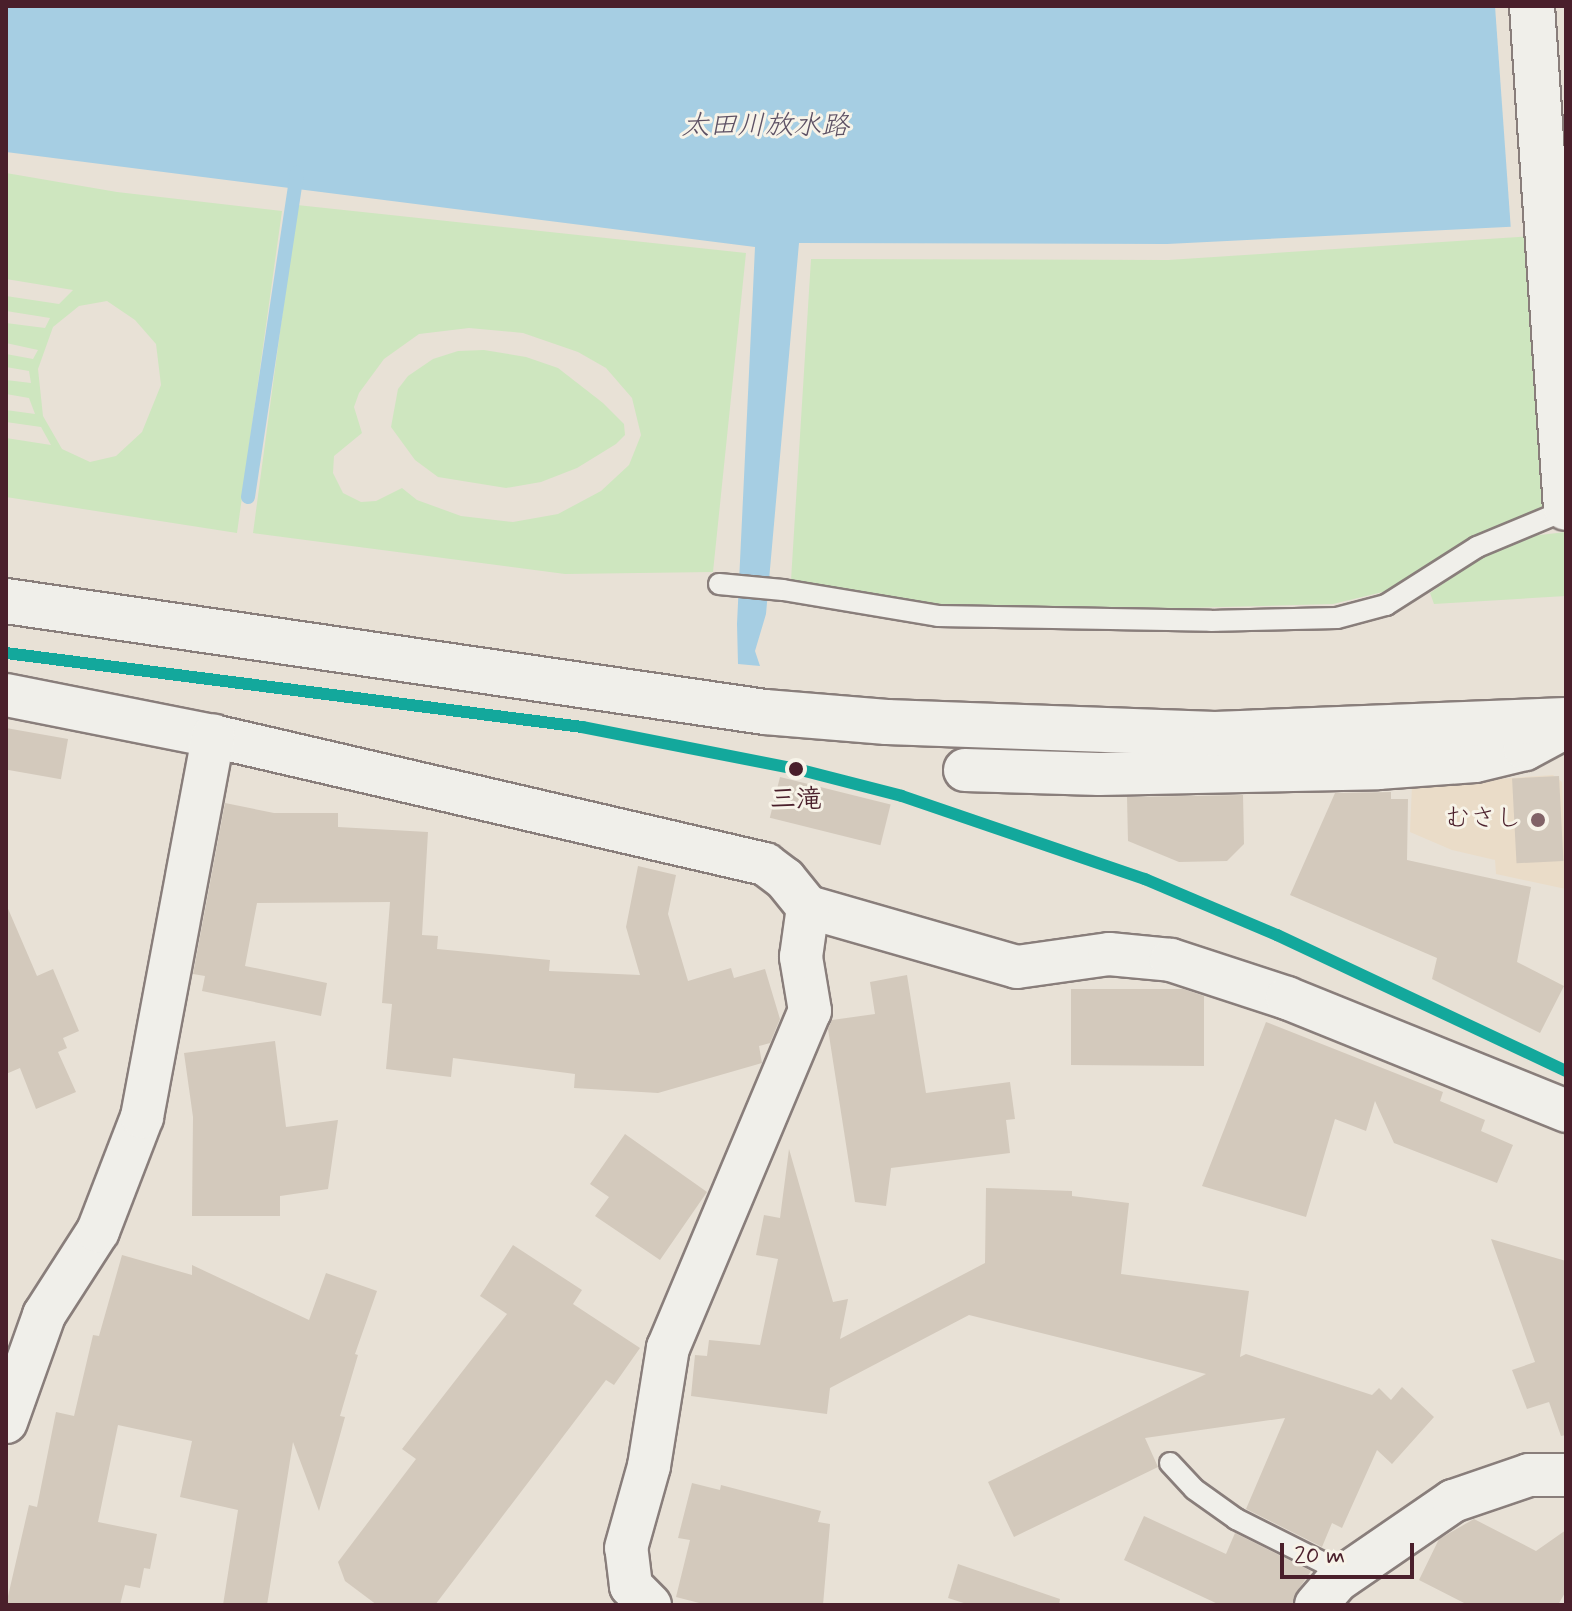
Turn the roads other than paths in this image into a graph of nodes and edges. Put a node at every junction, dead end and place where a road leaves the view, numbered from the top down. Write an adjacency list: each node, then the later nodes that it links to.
1 (1532, 6): 2 (street)
2 (1566, 509): 3 (lane)
3 (719, 584)
4 (6, 601): 6 (street)
5 (6, 695): 8 (street)
6 (1566, 720)
7 (1566, 727): 9 (street)
8 (213, 736): 10 (street); 12 (street)
9 (965, 770)
10 (808, 907): 11 (street); 16 (street)
11 (1566, 1111)
12 (6, 1422)
13 (1170, 1463): 15 (lane)
14 (1566, 1475): 15 (street)
15 (1327, 1593)
16 (650, 1605)

